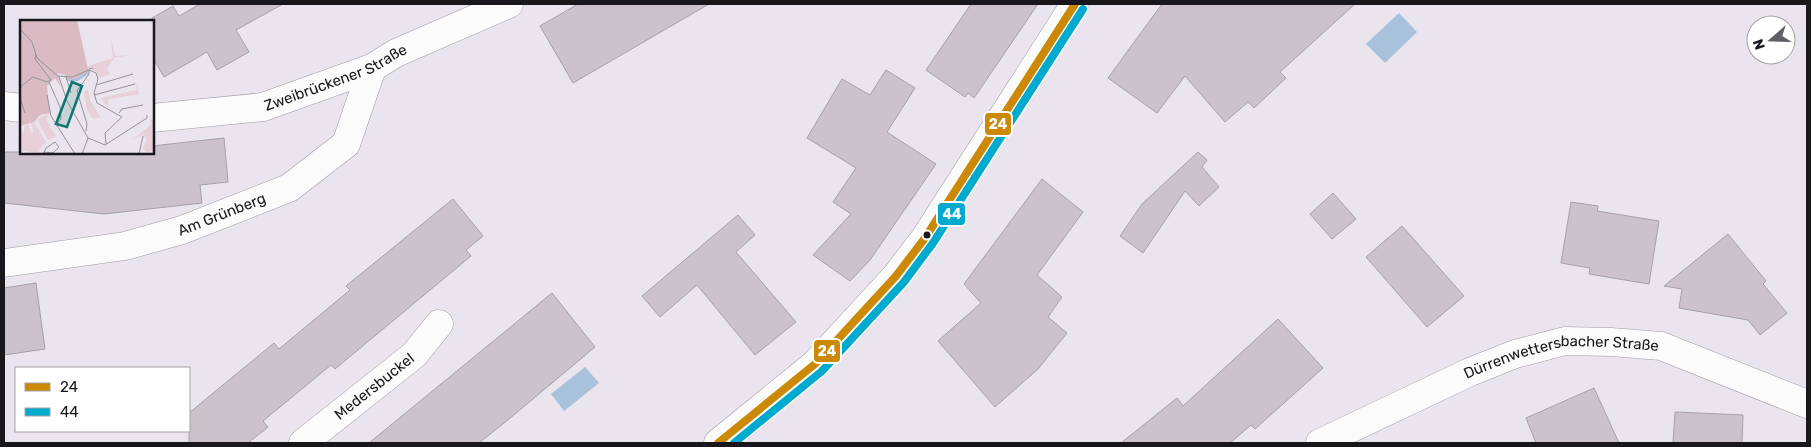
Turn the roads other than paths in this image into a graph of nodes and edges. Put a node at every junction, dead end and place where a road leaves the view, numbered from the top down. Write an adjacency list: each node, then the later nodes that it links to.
1 (509, 4): 3 (street, Zweibrückener Straße)
2 (1075, 4): 11 (street)
3 (372, 68): 6 (street, Zweibrückener Straße); 7 (street, Am Grünberg)
4 (4, 106): 5 (street)
5 (20, 108)
6 (154, 118)
7 (4, 263)
8 (439, 324): 10 (street, Medersbuckel)
9 (1807, 404): 12 (street, Dürrenwettersbacher Straße)
10 (303, 443)
11 (718, 443)
12 (1320, 443)

